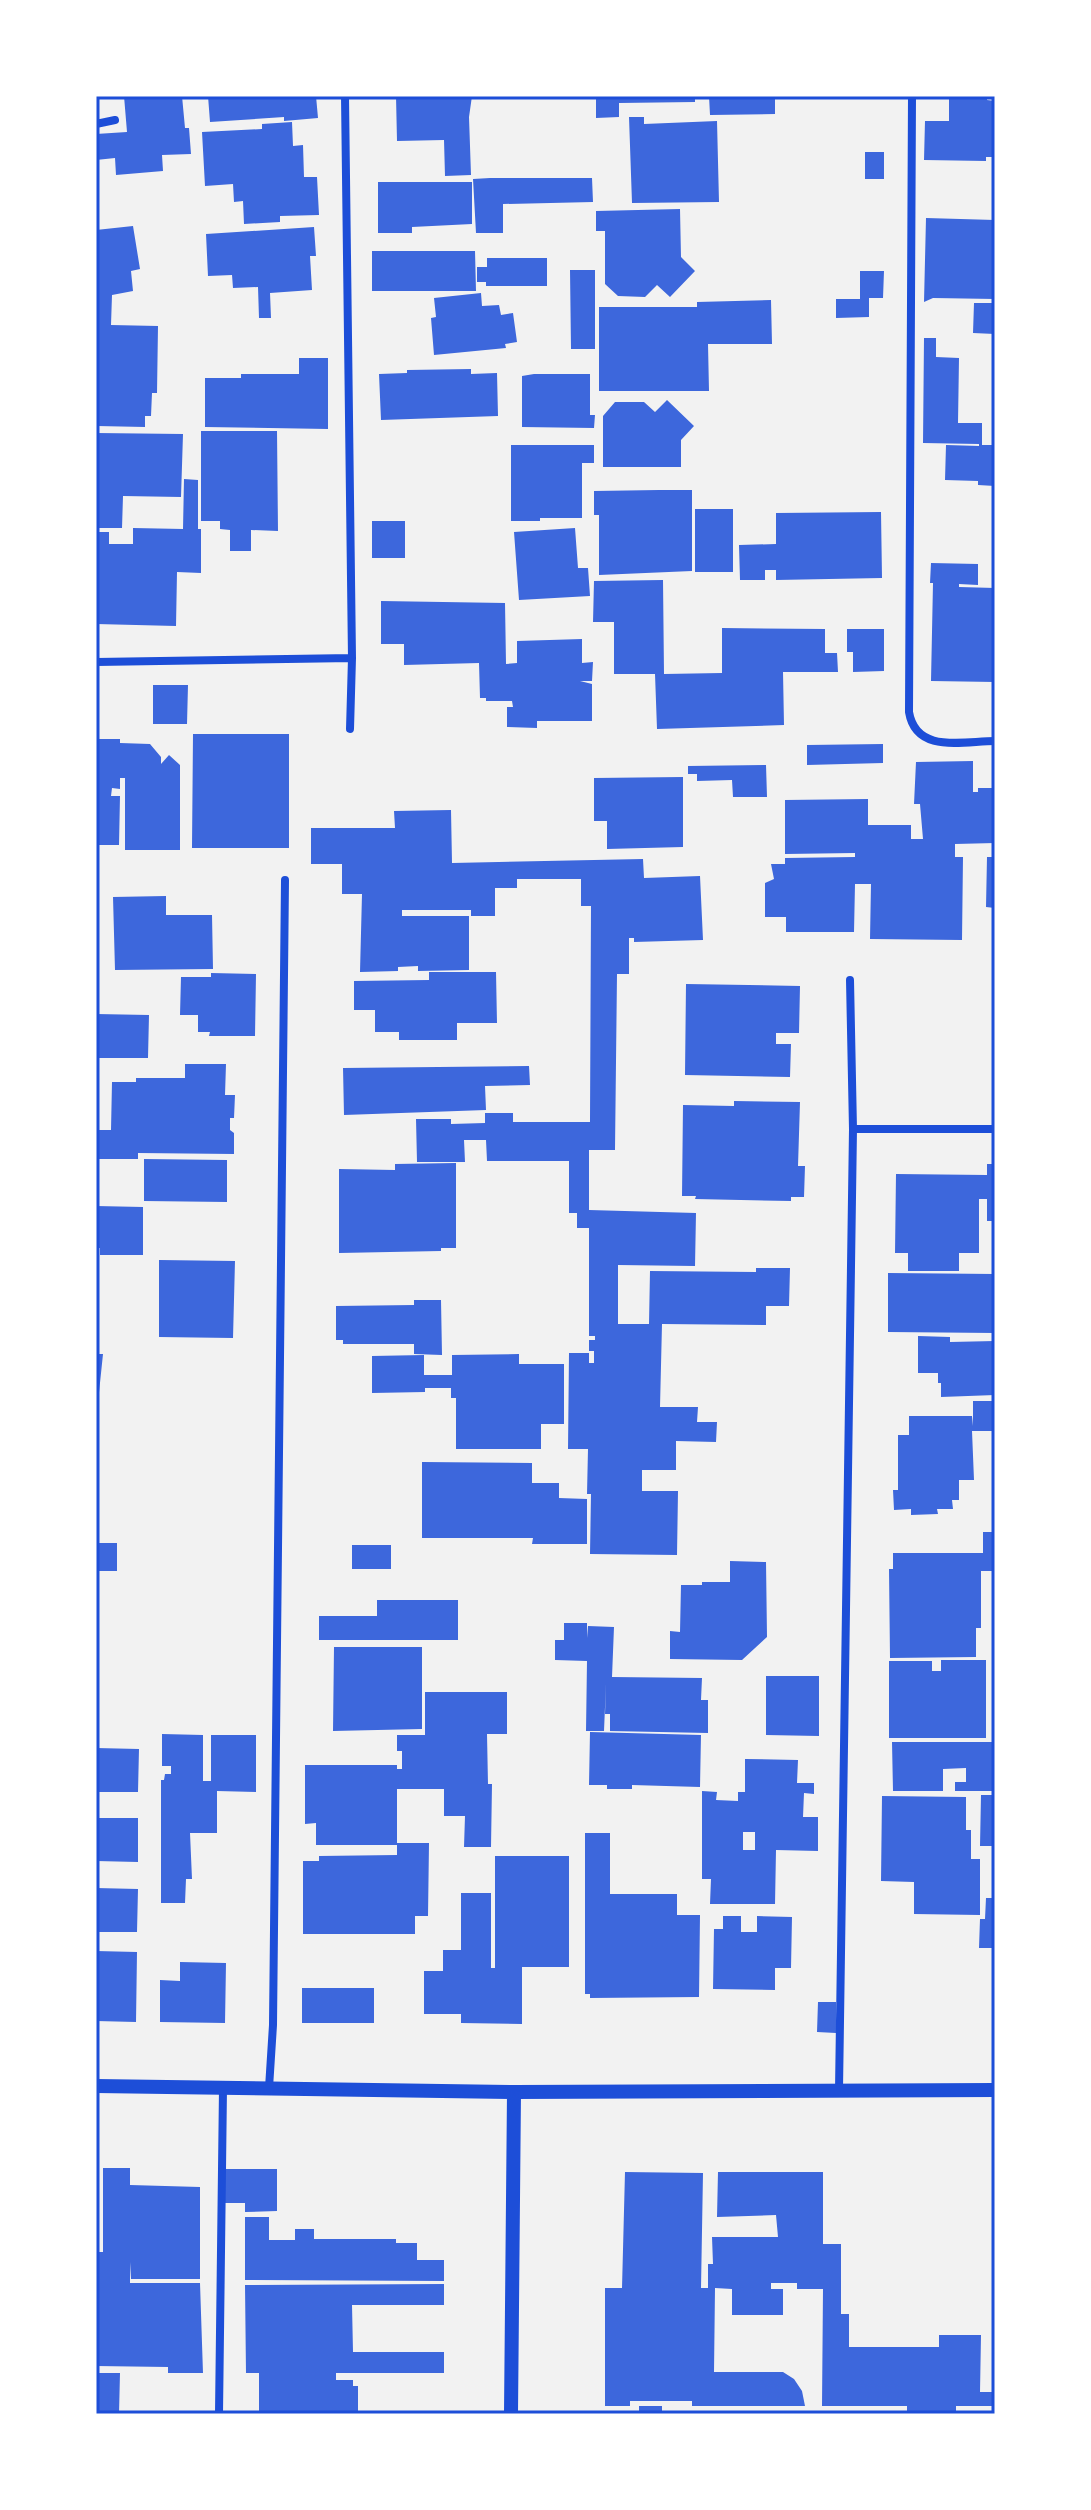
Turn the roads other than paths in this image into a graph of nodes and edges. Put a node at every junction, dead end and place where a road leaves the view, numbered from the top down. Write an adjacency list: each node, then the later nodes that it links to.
1 (345, 96): 5 (street)
2 (912, 96): 8 (street)
3 (115, 120): 4 (street)
4 (96, 124)
5 (352, 658): 6 (street); 7 (street)
6 (96, 662)
7 (350, 729)
8 (995, 741)
9 (285, 880): 15 (street)
10 (850, 980): 11 (street)
11 (853, 1129): 12 (street); 16 (street)
12 (995, 1129)
13 (96, 2086): 14 (street)
14 (223, 2088): 15 (street); 19 (street)
15 (269, 2088): 18 (street)
16 (839, 2090): 17 (street); 18 (street)
17 (995, 2090)
18 (514, 2092): 20 (street)
19 (219, 2414)
20 (511, 2414)

